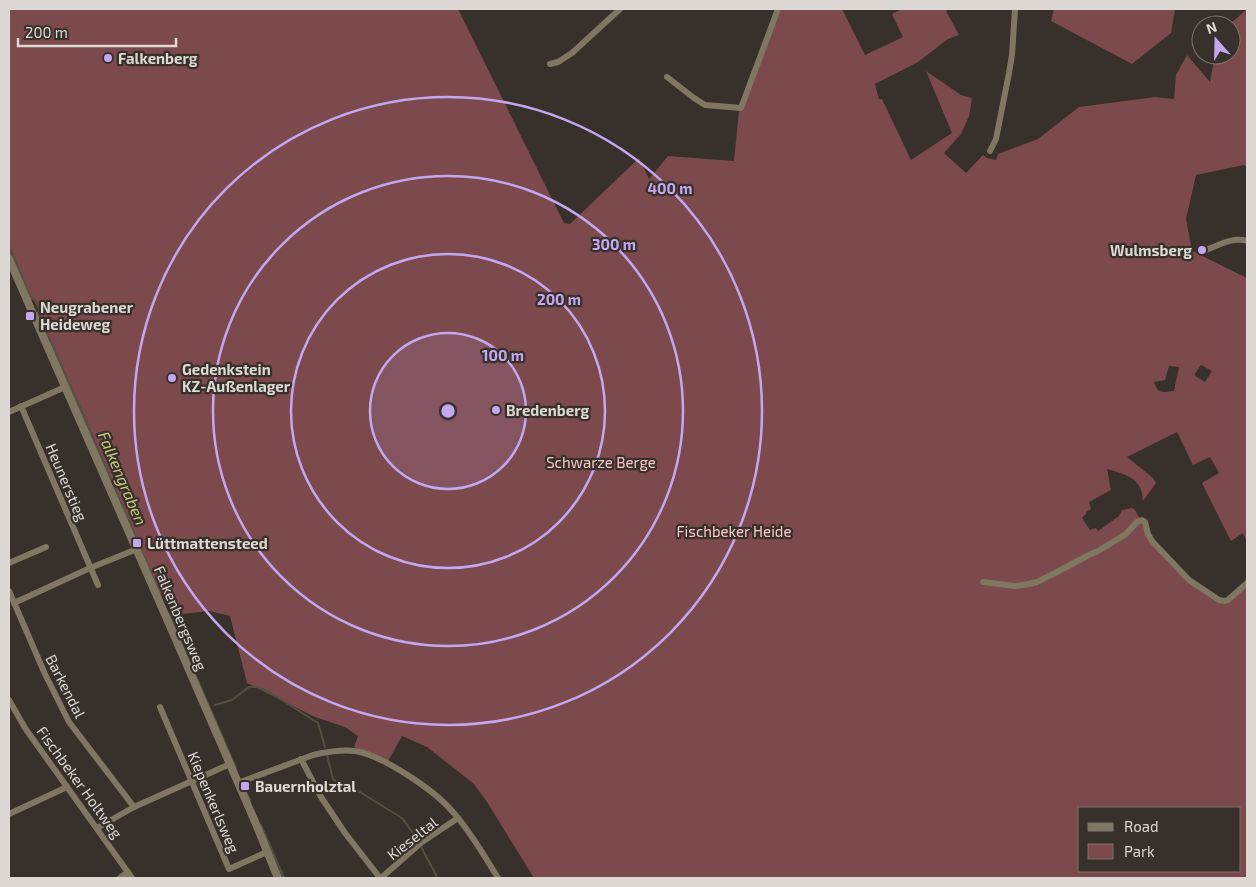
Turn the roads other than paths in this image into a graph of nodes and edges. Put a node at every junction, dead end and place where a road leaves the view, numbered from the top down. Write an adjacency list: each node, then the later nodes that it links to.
1 (620, 9): 4 (street)
2 (778, 9): 5 (street)
3 (1015, 9): 6 (street)
4 (550, 64)
5 (667, 77)
6 (990, 151)
7 (1247, 241): 8 (street)
8 (1201, 252)
9 (9, 259): 10 (street, Falkenbergsweg)
10 (65, 387): 11 (street); 14 (street, Falkenbergsweg)
11 (21, 406): 12 (street); 16 (street, Heunerstieg)
12 (9, 412)
13 (46, 548): 15 (street)
14 (136, 549): 16 (street); 25 (street, Falkenbergsweg)
15 (9, 563)
16 (90, 568): 19 (street); 21 (street)
17 (983, 582): 18 (street)
18 (1247, 583)
19 (98, 585)
20 (9, 591): 21 (street, Barkendal)
21 (14, 603): 29 (street, Barkendal)
22 (9, 700): 28 (street, Fischbeker Holtweg)
23 (160, 708): 26 (street, Kiepenkerlsweg)
24 (301, 759): 27 (street); 31 (street); 38 (street)
25 (230, 764): 26 (street); 27 (street, Falkenbergsweg)
26 (191, 781): 29 (street); 33 (street, Kiepenkerlsweg)
27 (238, 784): 33 (street, Falkenbergsweg)
28 (67, 787): 30 (street); 32 (street, Fischbeker Holtweg)
29 (134, 807): 32 (street)
30 (9, 814)
31 (458, 818): 38 (street, Kieseltal); 39 (street)
32 (97, 828): 34 (street, Fischbeker Holtweg)
33 (267, 852): 37 (street, Falkenbergsweg)
34 (128, 872): 35 (street); 36 (street, Fischbeker Holtweg)
35 (120, 878)
36 (132, 878)
37 (278, 878)
38 (381, 878)
39 (498, 878)

